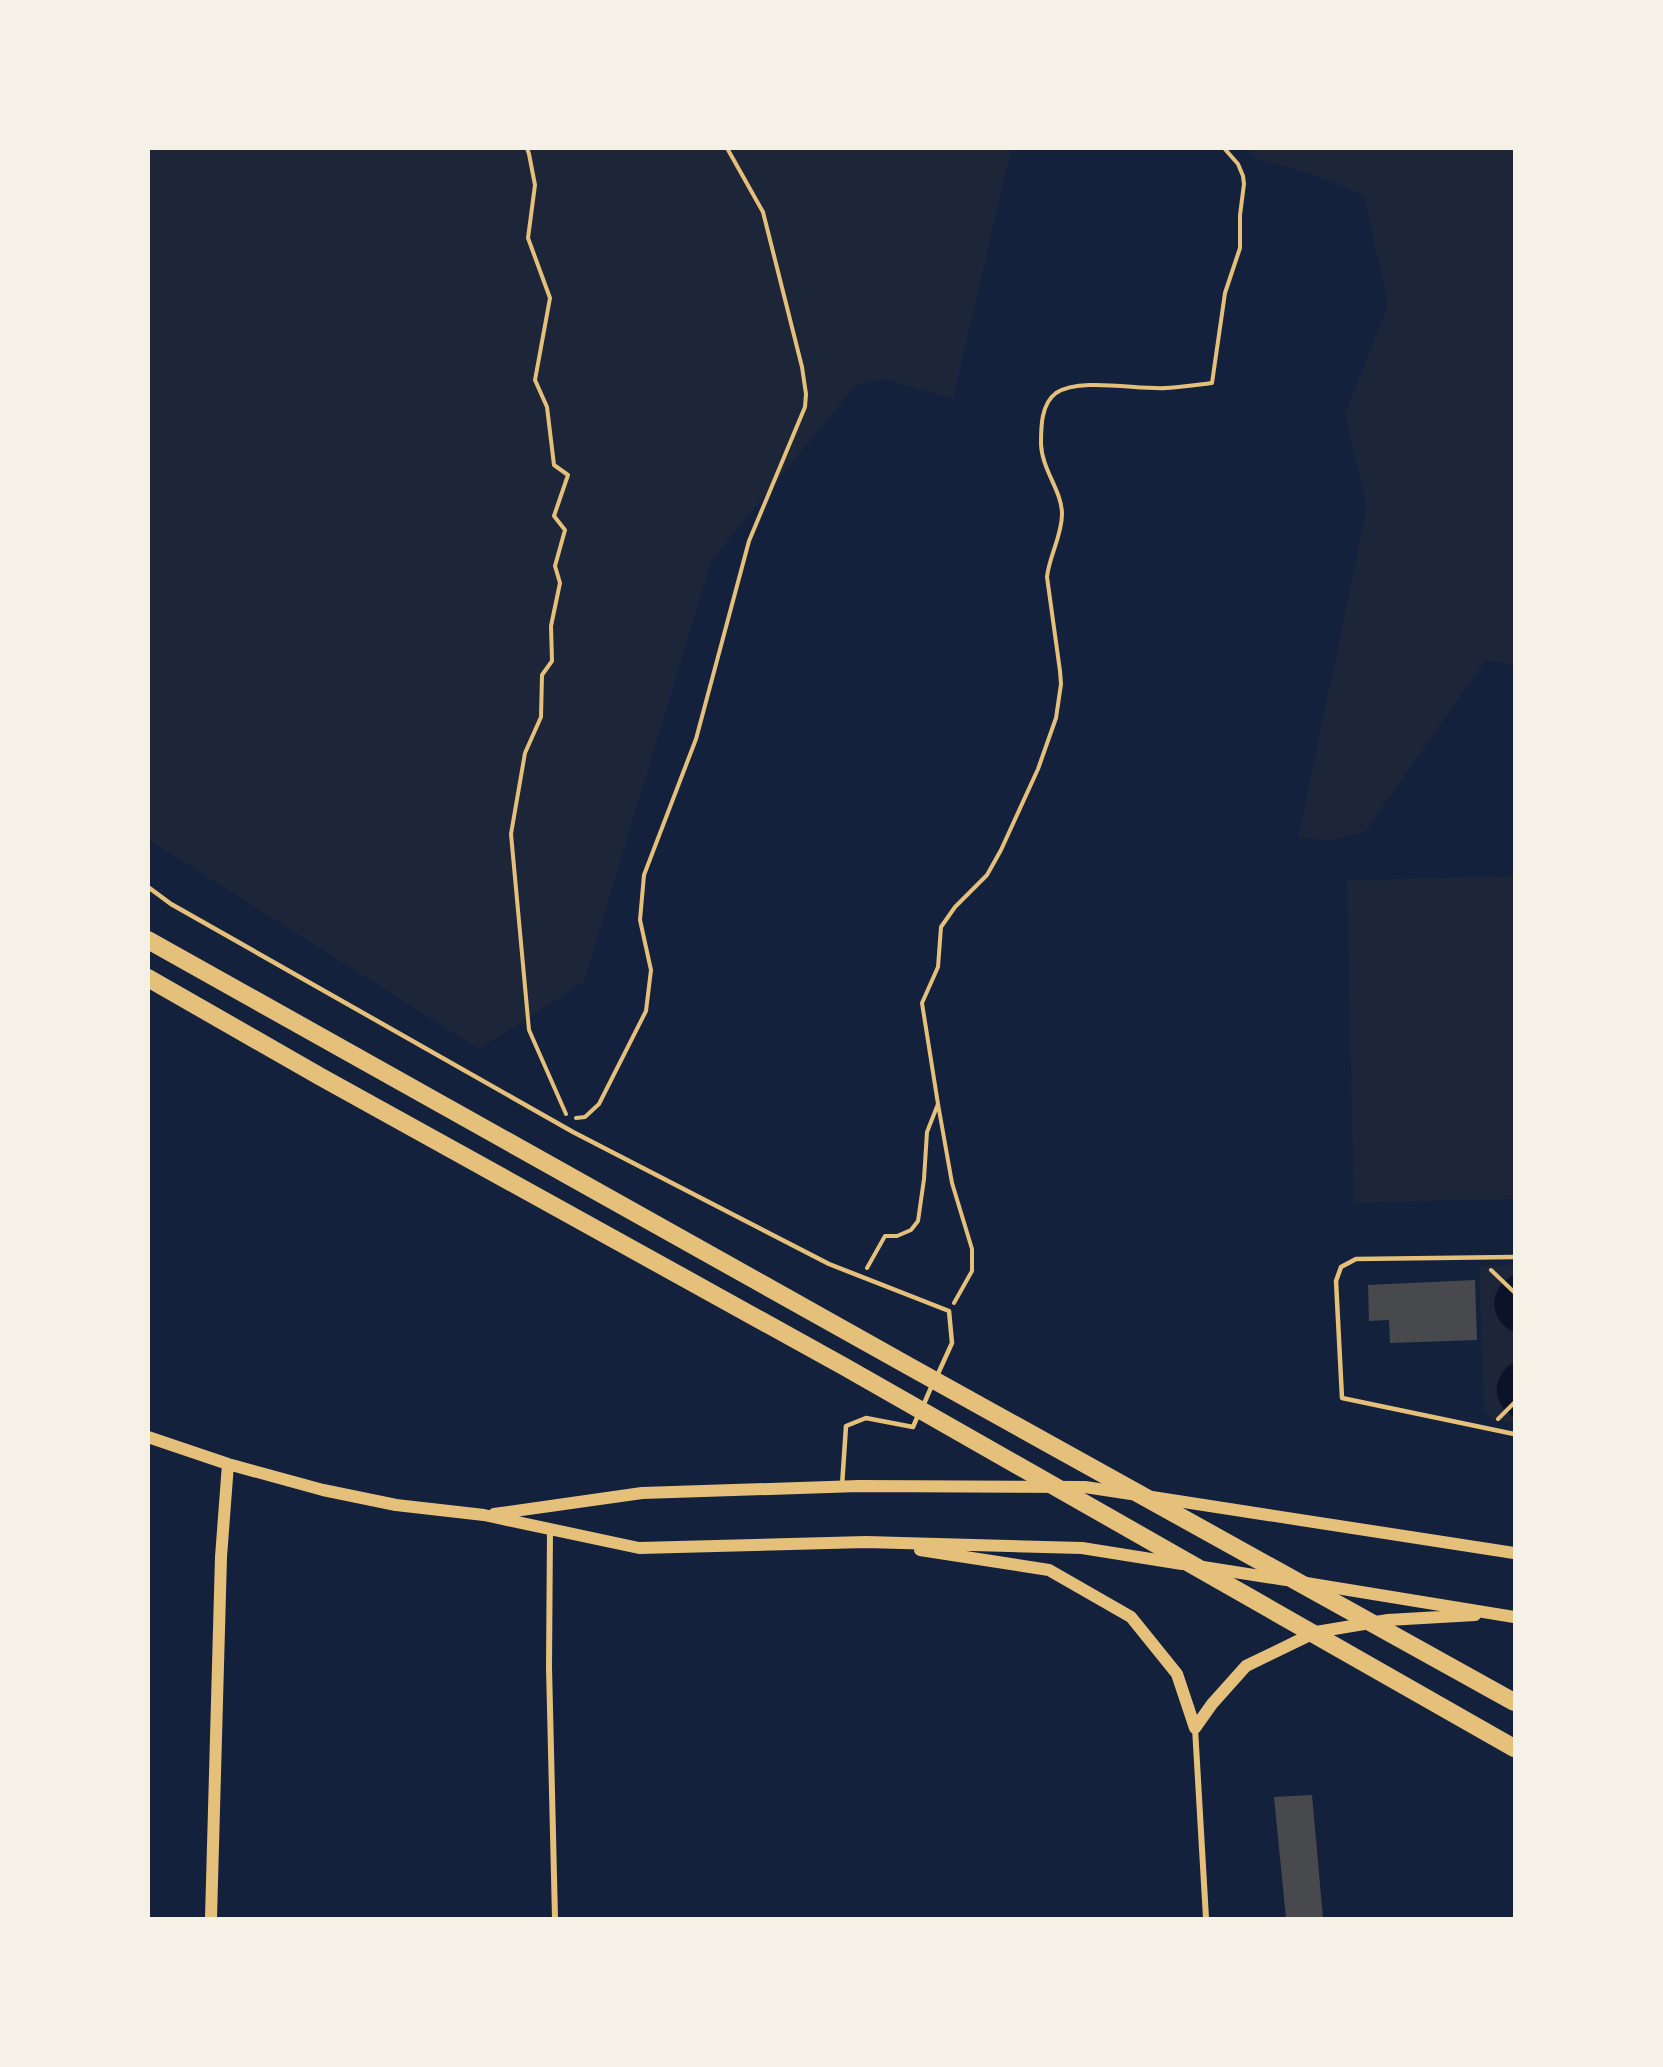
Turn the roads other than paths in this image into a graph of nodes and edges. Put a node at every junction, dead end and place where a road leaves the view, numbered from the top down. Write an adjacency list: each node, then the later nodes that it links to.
1 (148, 887): 8 (lane)
2 (148, 940): 15 (highway)
3 (148, 978): 17 (highway)
4 (1515, 1257): 5 (lane)
5 (1515, 1434)
6 (148, 1437): 7 (main road)
7 (228, 1464): 9 (main road); 18 (main road)
8 (842, 1487): 9 (main road); 12 (main road)
9 (484, 1515): 10 (main road)
10 (550, 1530): 11 (main road); 19 (street)
11 (866, 1542): 13 (main road); 16 (main road)
12 (1515, 1552)
13 (1495, 1614): 14 (main road); 16 (main road)
14 (1515, 1617)
15 (1515, 1702)
16 (1196, 1728): 20 (street)
17 (1515, 1748)
18 (211, 1918)
19 (555, 1918)
20 (1206, 1918)

